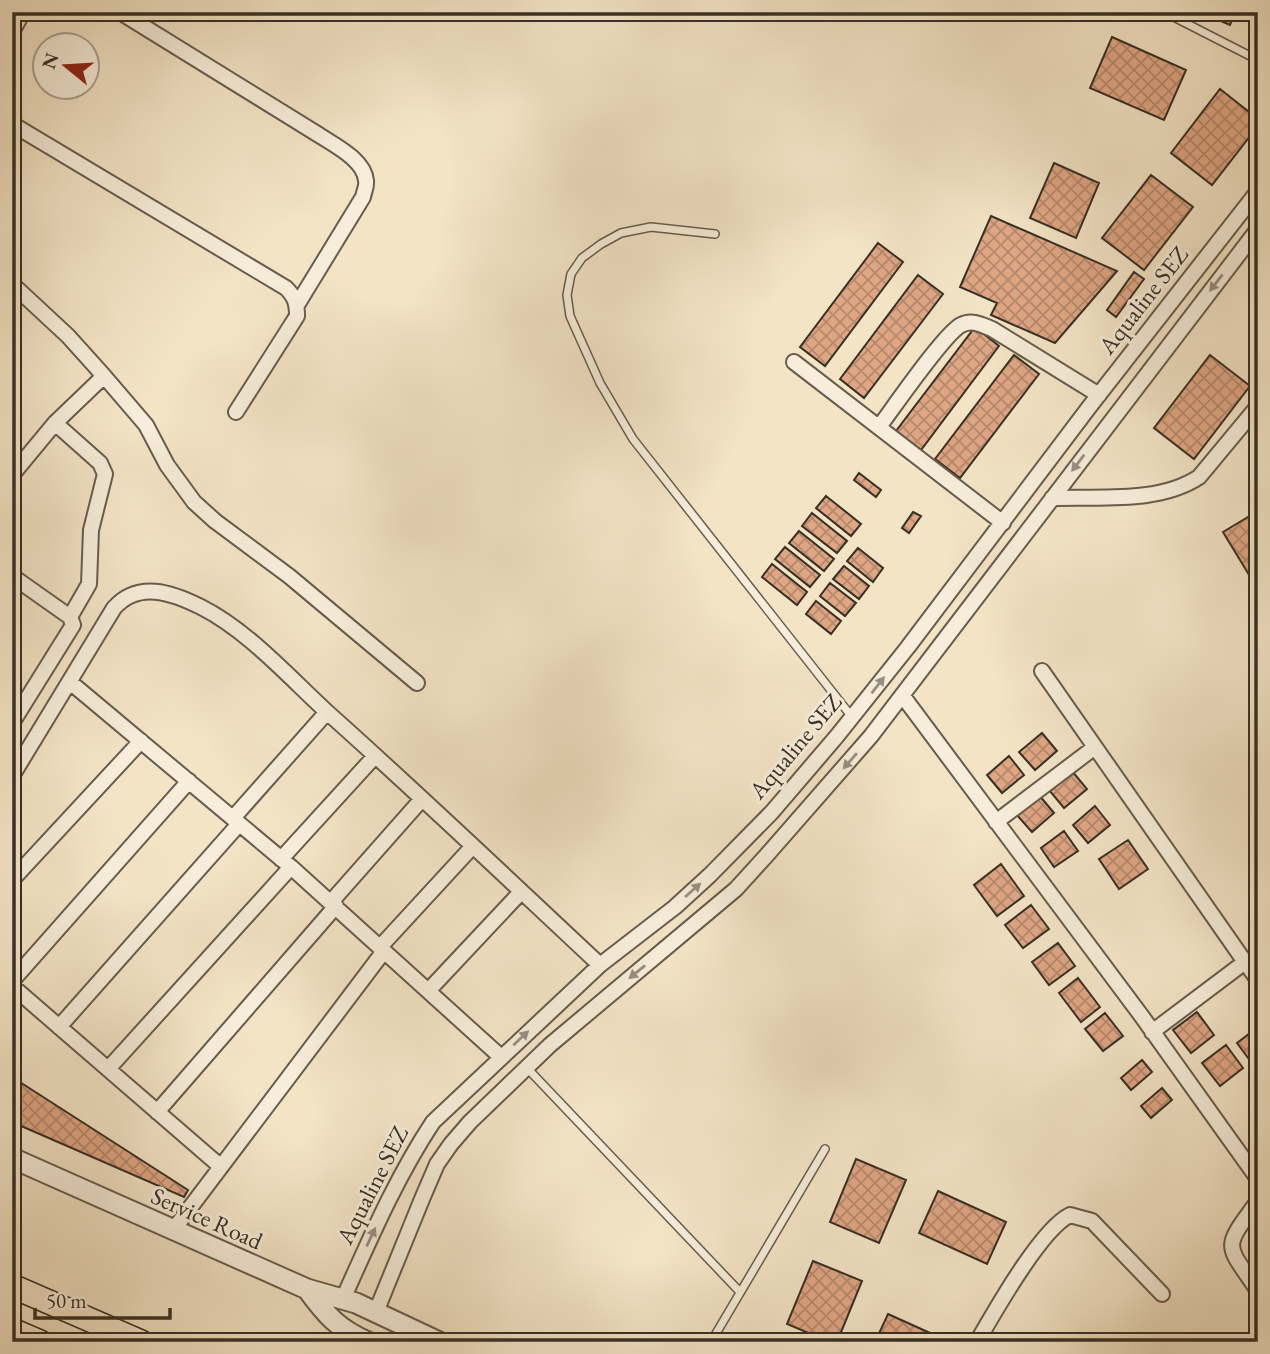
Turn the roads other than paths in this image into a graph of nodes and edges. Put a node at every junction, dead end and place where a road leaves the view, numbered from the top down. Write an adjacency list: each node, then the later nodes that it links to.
1 (23, 12): 4 (street)
2 (120, 12): 11 (street)
3 (1164, 12): 5 (lane)
4 (12, 32)
5 (1258, 60)
6 (12, 124): 11 (street)
7 (1258, 191): 14 (street, Aqualine SEZ)
8 (1258, 229): 20 (street, one-way to 20)
9 (715, 234): 29 (lane)
10 (12, 284): 13 (street)
11 (297, 305): 16 (street)
12 (794, 362): 18 (street)
13 (104, 376): 17 (street); 26 (street)
14 (1099, 395): 18 (street); 21 (street, Aqualine SEZ)
15 (1258, 406): 20 (street)
16 (236, 412)
17 (55, 424): 19 (street); 23 (street)
18 (879, 427): 21 (street)
19 (12, 475)
20 (1052, 498): 27 (street)
21 (1003, 523): 29 (street, Aqualine SEZ, one-way to 21)
22 (12, 576): 23 (street)
23 (70, 617): 30 (street)
24 (1042, 671): 32 (street)
25 (69, 682): 28 (street); 31 (street); 34 (street)
26 (416, 683)
27 (902, 695): 38 (street); 53 (street, one-way to 53)
28 (327, 712): 33 (street); 37 (street)
29 (852, 718): 46 (street, Aqualine SEZ, one-way to 29)
30 (12, 723)
31 (141, 741): 35 (street); 41 (street)
32 (1095, 747): 38 (street); 45 (street)
33 (376, 756): 36 (street); 40 (street)
34 (12, 776)
35 (189, 781): 37 (street); 48 (street)
36 (422, 799): 39 (street); 43 (street)
37 (236, 821): 40 (street); 50 (street)
38 (996, 822): 51 (street)
39 (473, 846): 42 (street); 44 (street)
40 (286, 863): 43 (street); 54 (street)
41 (12, 880)
42 (521, 892): 46 (street); 49 (street)
43 (333, 904): 44 (street); 55 (street)
44 (382, 949): 49 (street); 58 (street)
45 (1245, 962): 47 (street); 51 (street)
46 (600, 965): 52 (street, Aqualine SEZ, one-way to 46)
47 (1258, 980)
48 (12, 984): 50 (street)
49 (428, 991): 52 (street)
50 (59, 1027): 54 (street)
51 (1152, 1032): 59 (street)
52 (501, 1057): 67 (street, Aqualine SEZ, one-way to 52)
53 (526, 1068): 65 (lane); 68 (street)
54 (108, 1069): 55 (street)
55 (157, 1112): 58 (street)
56 (825, 1149): 65 (lane)
57 (12, 1158): 61 (street, Service Road)
58 (220, 1166): 61 (street)
59 (1258, 1180)
60 (1258, 1201): 64 (street)
61 (174, 1229): 63 (street, Service Road)
62 (12, 1286): 71 (main road)
63 (307, 1289): 67 (street); 72 (street, Service Road)
64 (1258, 1291)
65 (740, 1292): 74 (lane)
66 (1161, 1294): 75 (street)
67 (343, 1299): 68 (street)
68 (376, 1312): 73 (street)
69 (12, 1330): 70 (main road)
70 (40, 1342)
71 (141, 1342)
72 (368, 1342)
73 (439, 1342)
74 (711, 1342)
75 (977, 1342)

